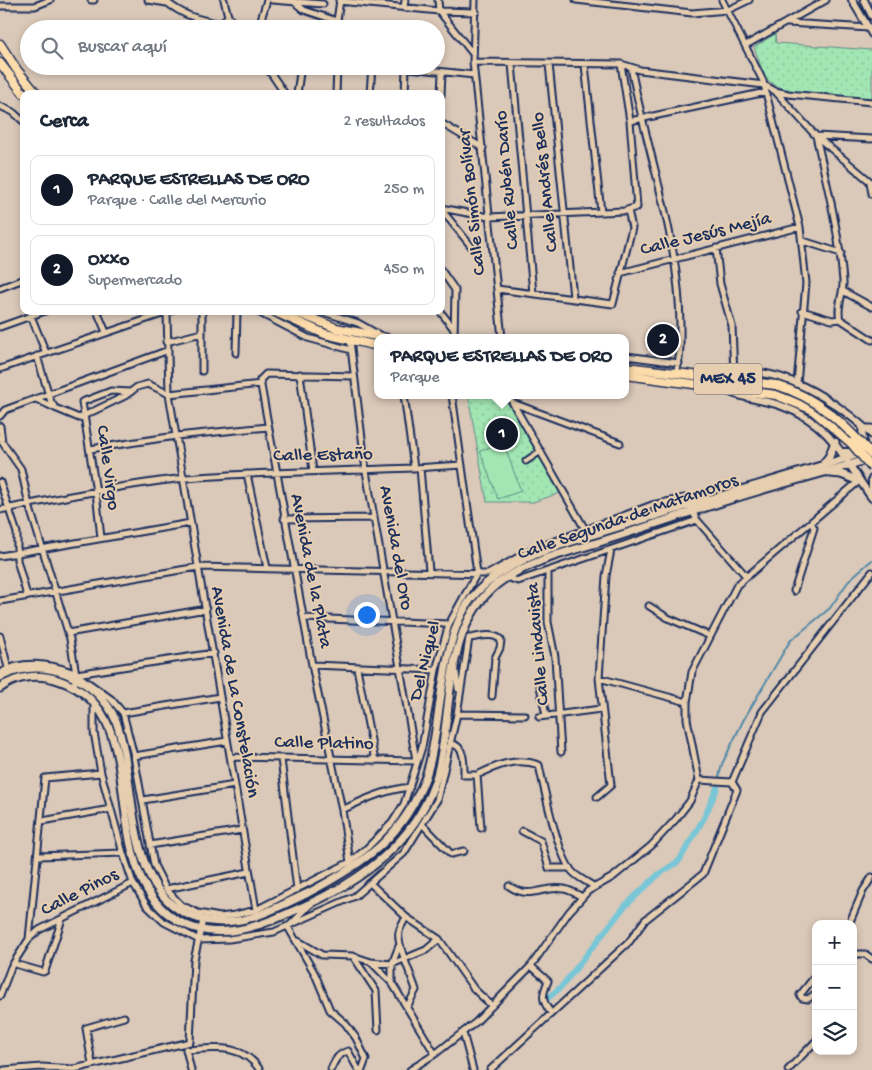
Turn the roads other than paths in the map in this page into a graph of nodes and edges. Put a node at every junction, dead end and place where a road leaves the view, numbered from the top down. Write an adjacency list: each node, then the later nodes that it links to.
1 (148, 0): 17 (street)
2 (224, 0): 26 (street)
3 (267, 0): 31 (street)
4 (272, 0): 18 (street)
5 (405, 0): 22 (street)
6 (438, 0): 24 (street)
7 (475, 0): 25 (street, Calle Simón Bolívar)
8 (576, 0): 23 (street)
9 (722, 0): 23 (street)
10 (749, 0): 23 (street)
11 (826, 0): 34 (street)
12 (852, 0): 35 (street)
13 (864, 0): 27 (street)
14 (47, 1): 21 (street)
15 (303, 1): 18 (street); 20 (street)
16 (340, 1): 19 (street); 33 (street)
17 (166, 2): 28 (street)
18 (293, 2): 32 (street)
19 (373, 2): 22 (street)
20 (323, 4)
21 (0, 6)
22 (404, 8): 24 (street)
23 (728, 10): 37 (street)
24 (439, 11): 25 (street); 38 (street)
25 (476, 12): 38 (street, Calle Simón Bolívar)
26 (228, 16): 29 (street); 30 (street)
27 (872, 16)
28 (205, 20)
29 (224, 20)
30 (231, 20)
31 (260, 20)
32 (334, 20)
33 (337, 20)
34 (787, 23): 35 (street); 37 (street)
35 (870, 31)
36 (0, 44): 47 (main road)
37 (746, 45): 56 (street)
38 (473, 54): 39 (street, Calle Simón Bolívar)
39 (472, 62): 41 (street); 55 (street, Calle Simón Bolívar)
40 (0, 63): 57 (main road)
41 (512, 64): 42 (street); 83 (street, Calle Rubén Darío)
42 (549, 64): 44 (street); 82 (street, Calle Andrés Bello)
43 (622, 64): 44 (street); 45 (street); 71 (street)
44 (585, 65): 80 (street)
45 (631, 67): 56 (street); 70 (street)
46 (445, 73): 55 (street)
47 (20, 74)
48 (21, 75): 58 (main road)
49 (272, 75): 59 (street)
50 (299, 75): 60 (street)
51 (337, 75): 61 (street)
52 (371, 75): 62 (street)
53 (406, 75): 63 (street)
54 (442, 75): 64 (street)
55 (474, 75): 75 (street, Calle Simón Bolívar)
56 (763, 80): 65 (street); 66 (street)
57 (21, 90)
58 (34, 90)
59 (282, 90)
60 (298, 90)
61 (336, 90)
62 (370, 90)
63 (405, 90)
64 (441, 90)
65 (775, 91): 67 (street); 73 (street)
66 (766, 92): 70 (street); 85 (street)
67 (872, 102)
68 (0, 106): 69 (street)
69 (20, 119)
70 (640, 120): 71 (street); 90 (street)
71 (630, 122): 79 (street)
72 (445, 124): 75 (street)
73 (816, 136): 74 (street); 76 (street); 89 (street)
74 (872, 139)
75 (483, 148): 84 (street, Calle Simón Bolívar)
76 (871, 182): 77 (street)
77 (872, 194)
78 (445, 209): 84 (street)
79 (628, 210): 80 (street); 91 (street)
80 (601, 212): 82 (street)
81 (445, 213): 88 (street)
82 (564, 213): 83 (street); 98 (street, Calle Andrés Bello)
83 (526, 214): 84 (street); 97 (street, Calle Rubén Darío)
84 (489, 217): 95 (street, Calle Simón Bolívar)
85 (800, 227): 86 (street); 87 (street, Calle Jesús Mejía)
86 (802, 241): 89 (street); 100 (street)
87 (716, 248): 90 (street, Calle Jesús Mejía); 135 (street)
88 (475, 251)
89 (841, 253): 96 (street)
90 (675, 258): 91 (street, Calle Jesús Mejía); 131 (street)
91 (620, 272): 98 (street)
92 (445, 276): 114 (street)
93 (20, 280): 94 (street)
94 (0, 288)
95 (497, 289): 97 (street); 119 (street, Calle Simón Bolívar)
96 (843, 291): 99 (street); 112 (street)
97 (533, 293): 98 (street)
98 (573, 297)
99 (872, 307)
100 (802, 311): 112 (street); 142 (street)
101 (99, 315): 115 (street)
102 (160, 315): 115 (street)
103 (169, 315): 123 (street, Avenida de La Constelación)
104 (202, 315): 116 (street)
105 (237, 315): 128 (street)
106 (264, 315): 125 (street)
107 (282, 315): 121 (main road)
108 (303, 315): 120 (main road)
109 (332, 315): 117 (street)
110 (443, 315): 114 (street)
111 (31, 316): 113 (street); 127 (street)
112 (840, 319): 122 (street)
113 (0, 327)
114 (453, 328): 118 (street)
115 (106, 332): 127 (street)
116 (202, 333): 123 (street); 134 (street)
117 (377, 334)
118 (454, 334)
119 (502, 334)
120 (374, 336)
121 (350, 340): 124 (main road); 125 (street, Avenida del Oro)
122 (872, 340)
123 (166, 342): 126 (street, Avenida de La Constelación)
124 (374, 345)
125 (351, 350): 139 (street, Avenida del Oro)
126 (166, 351): 145 (street); 146 (street, Avenida de La Constelación)
127 (46, 353): 129 (street)
128 (236, 353)
129 (37, 356): 133 (street); 145 (street)
130 (629, 356): 131 (street)
131 (679, 363): 136 (street)
132 (629, 367): 136 (main road, MEX 45)
133 (0, 369)
134 (202, 371)
135 (733, 371): 140 (street); 142 (street)
136 (676, 373): 140 (main road, MEX 45)
137 (300, 374): 139 (street); 141 (street); 177 (street)
138 (629, 375): 143 (main road, MEX 45)
139 (353, 376): 175 (street, Avenida del Oro)
140 (724, 378): 166 (main road, MEX 45, bridge)
141 (261, 384): 146 (street); 156 (street, Avenida de la Plata)
142 (797, 384): 157 (street)
143 (718, 386): 160 (street); 174 (main road, MEX 45, bridge)
144 (131, 392): 146 (street); 153 (street); 153 (street, Calle Virgo)
145 (48, 394): 147 (street); 152 (street)
146 (169, 394): 159 (street, Avenida de La Constelación)
147 (36, 399): 152 (street); 154 (street)
148 (405, 399): 172 (street)
149 (453, 399): 171 (street)
150 (510, 399): 151 (street)
151 (513, 403): 161 (street); 164 (street)
152 (55, 408): 153 (street)
153 (84, 415): 162 (street, Calle Virgo)
154 (0, 416)
155 (0, 426): 188 (street)
156 (268, 427): 159 (street); 176 (street, Avenida de la Plata)
157 (866, 428): 158 (street); 165 (street)
158 (872, 435)
159 (176, 436): 162 (street); 180 (street, Avenida de La Constelación)
160 (835, 442): 165 (street); 169 (main road)
161 (620, 443)
162 (90, 449): 184 (street, Calle Virgo)
163 (872, 450): 167 (main road)
164 (541, 451): 168 (street); 197 (street)
165 (844, 454): 167 (main road, Calle Segunda de Matamoros); 169 (main road, Calle Segunda de Matamoros); 170 (street)
166 (872, 457): 167 (main road)
167 (859, 458): 170 (main road, Calle Segunda de Matamoros)
168 (526, 462)
169 (822, 464): 187 (main road, Calle Segunda de Matamoros)
170 (851, 464): 178 (main road, Calle Segunda de Matamoros); 182 (street)
171 (462, 465): 173 (street, Calle Estaño); 210 (street)
172 (414, 468): 173 (street, Calle Estaño); 175 (street, Calle Estaño)
173 (420, 468): 207 (street)
174 (872, 468)
175 (366, 471): 177 (street, Calle Estaño); 192 (street, Avenida del Oro)
176 (275, 472): 177 (street, Calle Estaño); 179 (street, Calle Estaño); 193 (street, Avenida de la Plata)
177 (313, 472)
178 (824, 473): 182 (main road); 190 (main road, Calle Segunda de Matamoros)
179 (247, 474): 180 (street, Calle Estaño); 204 (street)
180 (184, 478): 184 (street, Calle Estaño); 196 (street, Avenida de La Constelación)
181 (872, 479): 185 (street)
182 (859, 481): 186 (street); 195 (street)
183 (0, 482): 189 (street)
184 (96, 492): 188 (street, Calle Estaño); 198 (street, Calle Virgo)
185 (872, 493)
186 (872, 498)
187 (707, 500): 190 (main road, Calle Segunda de Matamoros); 197 (street)
188 (28, 505): 189 (street, Calle Estaño); 199 (street)
189 (8, 508): 191 (street, Calle Estaño); 201 (street)
190 (691, 508): 194 (street); 212 (main road, Calle Segunda de Matamoros); 214 (main road, Calle Segunda de Matamoros)
191 (0, 510)
192 (374, 518): 193 (street); 206 (street, Avenida del Oro)
193 (284, 519): 205 (street, Avenida de la Plata)
194 (697, 520): 200 (street); 213 (street)
195 (811, 522): 213 (street); 216 (street)
196 (191, 523): 198 (street); 203 (street, Avenida de La Constelación)
197 (586, 531): 211 (street)
198 (101, 538): 199 (street)
199 (41, 548): 201 (street); 215 (street)
200 (611, 550): 208 (street); 237 (street)
201 (18, 553): 202 (street); 217 (street)
202 (0, 556)
203 (198, 567): 204 (street); 215 (street); 220 (street, Avenida de La Constelación)
204 (267, 568): 205 (street)
205 (294, 568): 206 (street); 221 (street, Avenida de la Plata)
206 (384, 570): 207 (street); 222 (street, Avenida del Oro)
207 (429, 571): 210 (street)
208 (548, 571): 214 (street); 249 (street, Calle Lindavista)
209 (872, 572): 265 (street)
210 (477, 573): 211 (street); 223 (street, Del Niquel)
211 (488, 574): 212 (street)
212 (500, 574): 214 (street); 297 (main road, Calle Segunda de Matamoros)
213 (746, 576): 226 (street)
214 (508, 578): 228 (main road, Calle Segunda de Matamoros)
215 (54, 591): 217 (street); 224 (street)
216 (794, 591)
217 (27, 596): 218 (street)
218 (0, 601)
219 (649, 606): 226 (street)
220 (206, 609): 224 (street); 227 (street, Avenida de La Constelación)
221 (304, 618): 222 (street); 229 (street, Avenida de la Plata)
222 (393, 622): 223 (street); 232 (street, Avenida del Oro)
223 (449, 624): 233 (street, Del Niquel)
224 (68, 633): 235 (street)
225 (0, 636): 230 (street)
226 (710, 636): 245 (street)
227 (214, 653): 235 (street); 243 (street, Avenida de La Constelación)
228 (455, 661): 241 (street); 293 (main road, Calle Segunda de Matamoros)
229 (312, 665): 231 (street); 259 (street, Avenida de la Plata)
230 (8, 668): 234 (street); 235 (street)
231 (357, 668): 232 (street); 260 (street)
232 (401, 669): 233 (street); 261 (street, Avenida del Oro)
233 (436, 670): 261 (street, Del Niquel)
234 (0, 673)
235 (75, 676): 236 (main road); 238 (street); 247 (street); 282 (main road)
236 (0, 677)
237 (599, 678): 245 (street); 246 (street)
238 (74, 686): 240 (main road); 244 (main road)
239 (540, 686): 251 (street)
240 (0, 688)
241 (459, 695): 242 (street); 248 (street)
242 (492, 696)
243 (220, 697): 247 (street); 253 (street, Avenida de La Constelación)
244 (94, 701): 262 (street); 282 (main road)
245 (687, 702): 264 (street)
246 (602, 709): 249 (street); 268 (street)
247 (123, 713): 256 (street, Del Niquel)
248 (457, 714): 250 (street); 254 (street)
249 (560, 714): 251 (street); 255 (street, Calle Lindavista)
250 (525, 715)
251 (546, 716): 252 (street)
252 (539, 717)
253 (227, 741): 256 (street); 257 (street, Avenida de La Constelación)
254 (451, 744): 263 (street); 273 (street)
255 (561, 752)
256 (134, 756): 269 (street, Del Niquel)
257 (231, 757): 258 (street, Calle Platino); 266 (street, Avenida de La Constelación)
258 (281, 759): 259 (street, Calle Platino); 291 (street)
259 (332, 760): 260 (street, Calle Platino); 271 (street, Avenida de la Plata)
260 (375, 761): 261 (street, Calle Platino)
261 (416, 761): 267 (street, Del Niquel)
262 (101, 774): 270 (street); 272 (street)
263 (477, 775): 274 (street); 283 (street)
264 (698, 780): 265 (street); 289 (street)
265 (732, 782): 320 (street)
266 (235, 785): 269 (street); 275 (street, Avenida de La Constelación)
267 (410, 787): 271 (street); 281 (street, Del Niquel)
268 (597, 797)
269 (143, 800): 277 (street, Del Niquel)
270 (111, 810): 272 (street); 279 (street)
271 (342, 810): 281 (street, Avenida de la Plata)
272 (42, 821): 280 (street)
273 (422, 824): 278 (street); 287 (street)
274 (481, 828)
275 (242, 830): 277 (street); 284 (street, Avenida de La Constelación)
276 (522, 831): 283 (street)
277 (150, 845): 290 (street, Del Niquel)
278 (464, 851)
279 (123, 852): 280 (street); 286 (street)
280 (38, 856): 301 (street)
281 (350, 862): 291 (street, Del Niquel)
282 (141, 868): 297 (main road, Calle Segunda de Matamoros); 300 (main road, Calle Segunda de Matamoros)
283 (570, 868): 289 (street)
284 (249, 872): 290 (street); 294 (street, Avenida de La Constelación)
285 (872, 877): 298 (street)
286 (133, 883): 296 (street, Calle Pinos); 303 (street)
287 (371, 884): 295 (street); 299 (street)
288 (509, 886): 292 (street)
289 (593, 886): 292 (street)
290 (166, 889): 294 (street, Del Niquel)
291 (297, 890): 294 (street, Del Niquel)
292 (582, 897): 313 (street)
293 (315, 900): 299 (street); 300 (main road, Calle Segunda de Matamoros)
294 (256, 910)
295 (406, 917): 302 (street); 305 (street)
296 (62, 919): 301 (street, Calle Pinos); 311 (street)
297 (203, 920): 300 (street)
298 (851, 920)
299 (288, 927): 303 (street); 304 (street)
300 (201, 930): 303 (street)
301 (28, 939): 311 (street)
302 (439, 939): 308 (street); 318 (street)
303 (199, 940): 324 (street)
304 (297, 941): 307 (street); 333 (street)
305 (399, 946): 308 (street); 312 (street)
306 (857, 954): 309 (street)
307 (353, 956): 310 (street); 322 (street)
308 (405, 959): 312 (street); 319 (street)
309 (872, 959)
310 (371, 962): 312 (street); 315 (street)
311 (15, 964): 316 (street)
312 (392, 964): 315 (street)
313 (531, 966): 318 (street); 320 (street)
314 (812, 980): 317 (street)
315 (392, 983): 319 (street)
316 (0, 996)
317 (812, 996)
318 (492, 1006): 323 (street)
319 (407, 1007): 327 (street)
320 (551, 1013): 336 (street)
321 (124, 1017): 328 (street)
322 (378, 1030)
323 (463, 1032): 327 (street); 335 (street)
324 (185, 1043): 326 (street); 328 (street)
325 (812, 1044): 337 (street)
326 (186, 1050): 331 (street); 332 (street)
327 (435, 1054): 334 (street)
328 (92, 1064): 330 (street)
329 (331, 1069): 333 (street)
330 (4, 1070)
331 (191, 1070)
332 (260, 1070)
333 (362, 1070)
334 (410, 1070)
335 (473, 1070)
336 (490, 1070)
337 (788, 1070)

